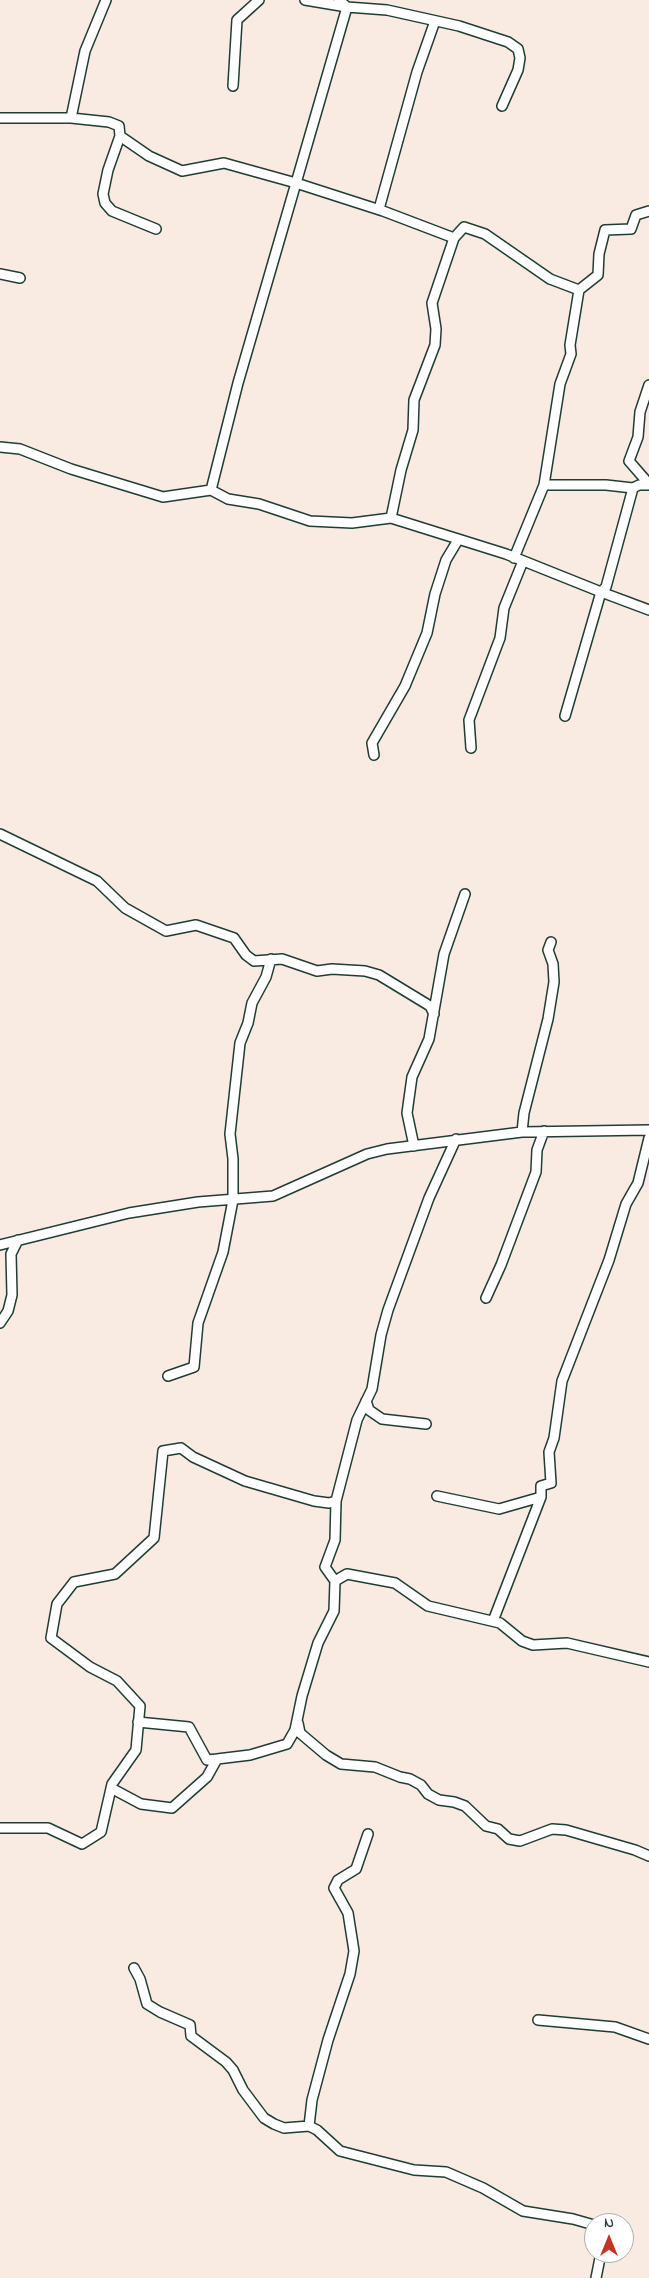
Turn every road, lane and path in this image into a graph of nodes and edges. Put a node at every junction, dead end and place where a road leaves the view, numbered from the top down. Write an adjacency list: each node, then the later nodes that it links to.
1 (106, 0): 10 (street)
2 (259, 0): 7 (street)
3 (305, 0): 5 (street)
4 (339, 0): 5 (street)
5 (347, 8): 6 (street); 12 (street)
6 (435, 21): 8 (street); 13 (street)
7 (233, 86)
8 (502, 106)
9 (0, 118): 10 (street)
10 (71, 118): 11 (street)
11 (120, 136): 12 (street); 15 (street)
12 (296, 183): 13 (street); 25 (street)
13 (379, 209): 16 (street)
14 (649, 210): 19 (street)
15 (156, 229)
16 (454, 238): 19 (street); 26 (street)
17 (0, 274): 18 (street)
18 (20, 278)
19 (579, 290): 22 (street)
20 (649, 385): 23 (street)
21 (0, 447): 25 (street)
22 (544, 485): 24 (street); 28 (street)
23 (649, 485): 24 (street)
24 (633, 488): 29 (street)
25 (211, 490): 26 (street)
26 (391, 518): 27 (street)
27 (458, 540): 28 (street); 33 (street)
28 (519, 559): 29 (street); 32 (street)
29 (601, 592): 30 (street); 31 (street)
30 (649, 610)
31 (565, 716)
32 (472, 748)
33 (374, 755)
34 (0, 834): 37 (street)
35 (465, 894): 38 (street)
36 (551, 942): 43 (street)
37 (271, 959): 39 (street); 47 (street)
38 (438, 990): 39 (street); 40 (street)
39 (420, 999): 40 (street)
40 (434, 1014): 46 (street)
41 (649, 1130): 42 (street)
42 (544, 1131): 43 (street); 50 (street)
43 (522, 1132): 45 (street)
44 (649, 1138): 56 (street)
45 (456, 1139): 46 (street); 53 (street)
46 (414, 1146): 47 (street)
47 (233, 1200): 48 (street); 52 (street)
48 (18, 1240): 49 (street); 51 (street)
49 (0, 1245)
50 (486, 1298)
51 (0, 1323)
52 (168, 1376)
53 (366, 1401): 54 (street); 57 (street)
54 (426, 1424)
55 (437, 1496): 56 (street)
56 (541, 1497): 59 (street)
57 (336, 1501): 58 (street); 62 (street)
58 (335, 1581): 59 (street); 61 (street)
59 (493, 1621): 60 (street)
60 (649, 1662)
61 (297, 1720): 63 (street); 67 (street)
62 (138, 1722): 63 (street); 64 (street)
63 (217, 1759): 64 (street)
64 (111, 1788): 65 (street)
65 (0, 1828)
66 (368, 1834): 71 (street)
67 (649, 1856)
68 (134, 1968): 71 (street)
69 (538, 2020): 70 (street)
70 (649, 2039)
71 (310, 2126): 72 (street)
72 (584, 2222)
73 (600, 2263): 74 (street)
74 (596, 2278)

